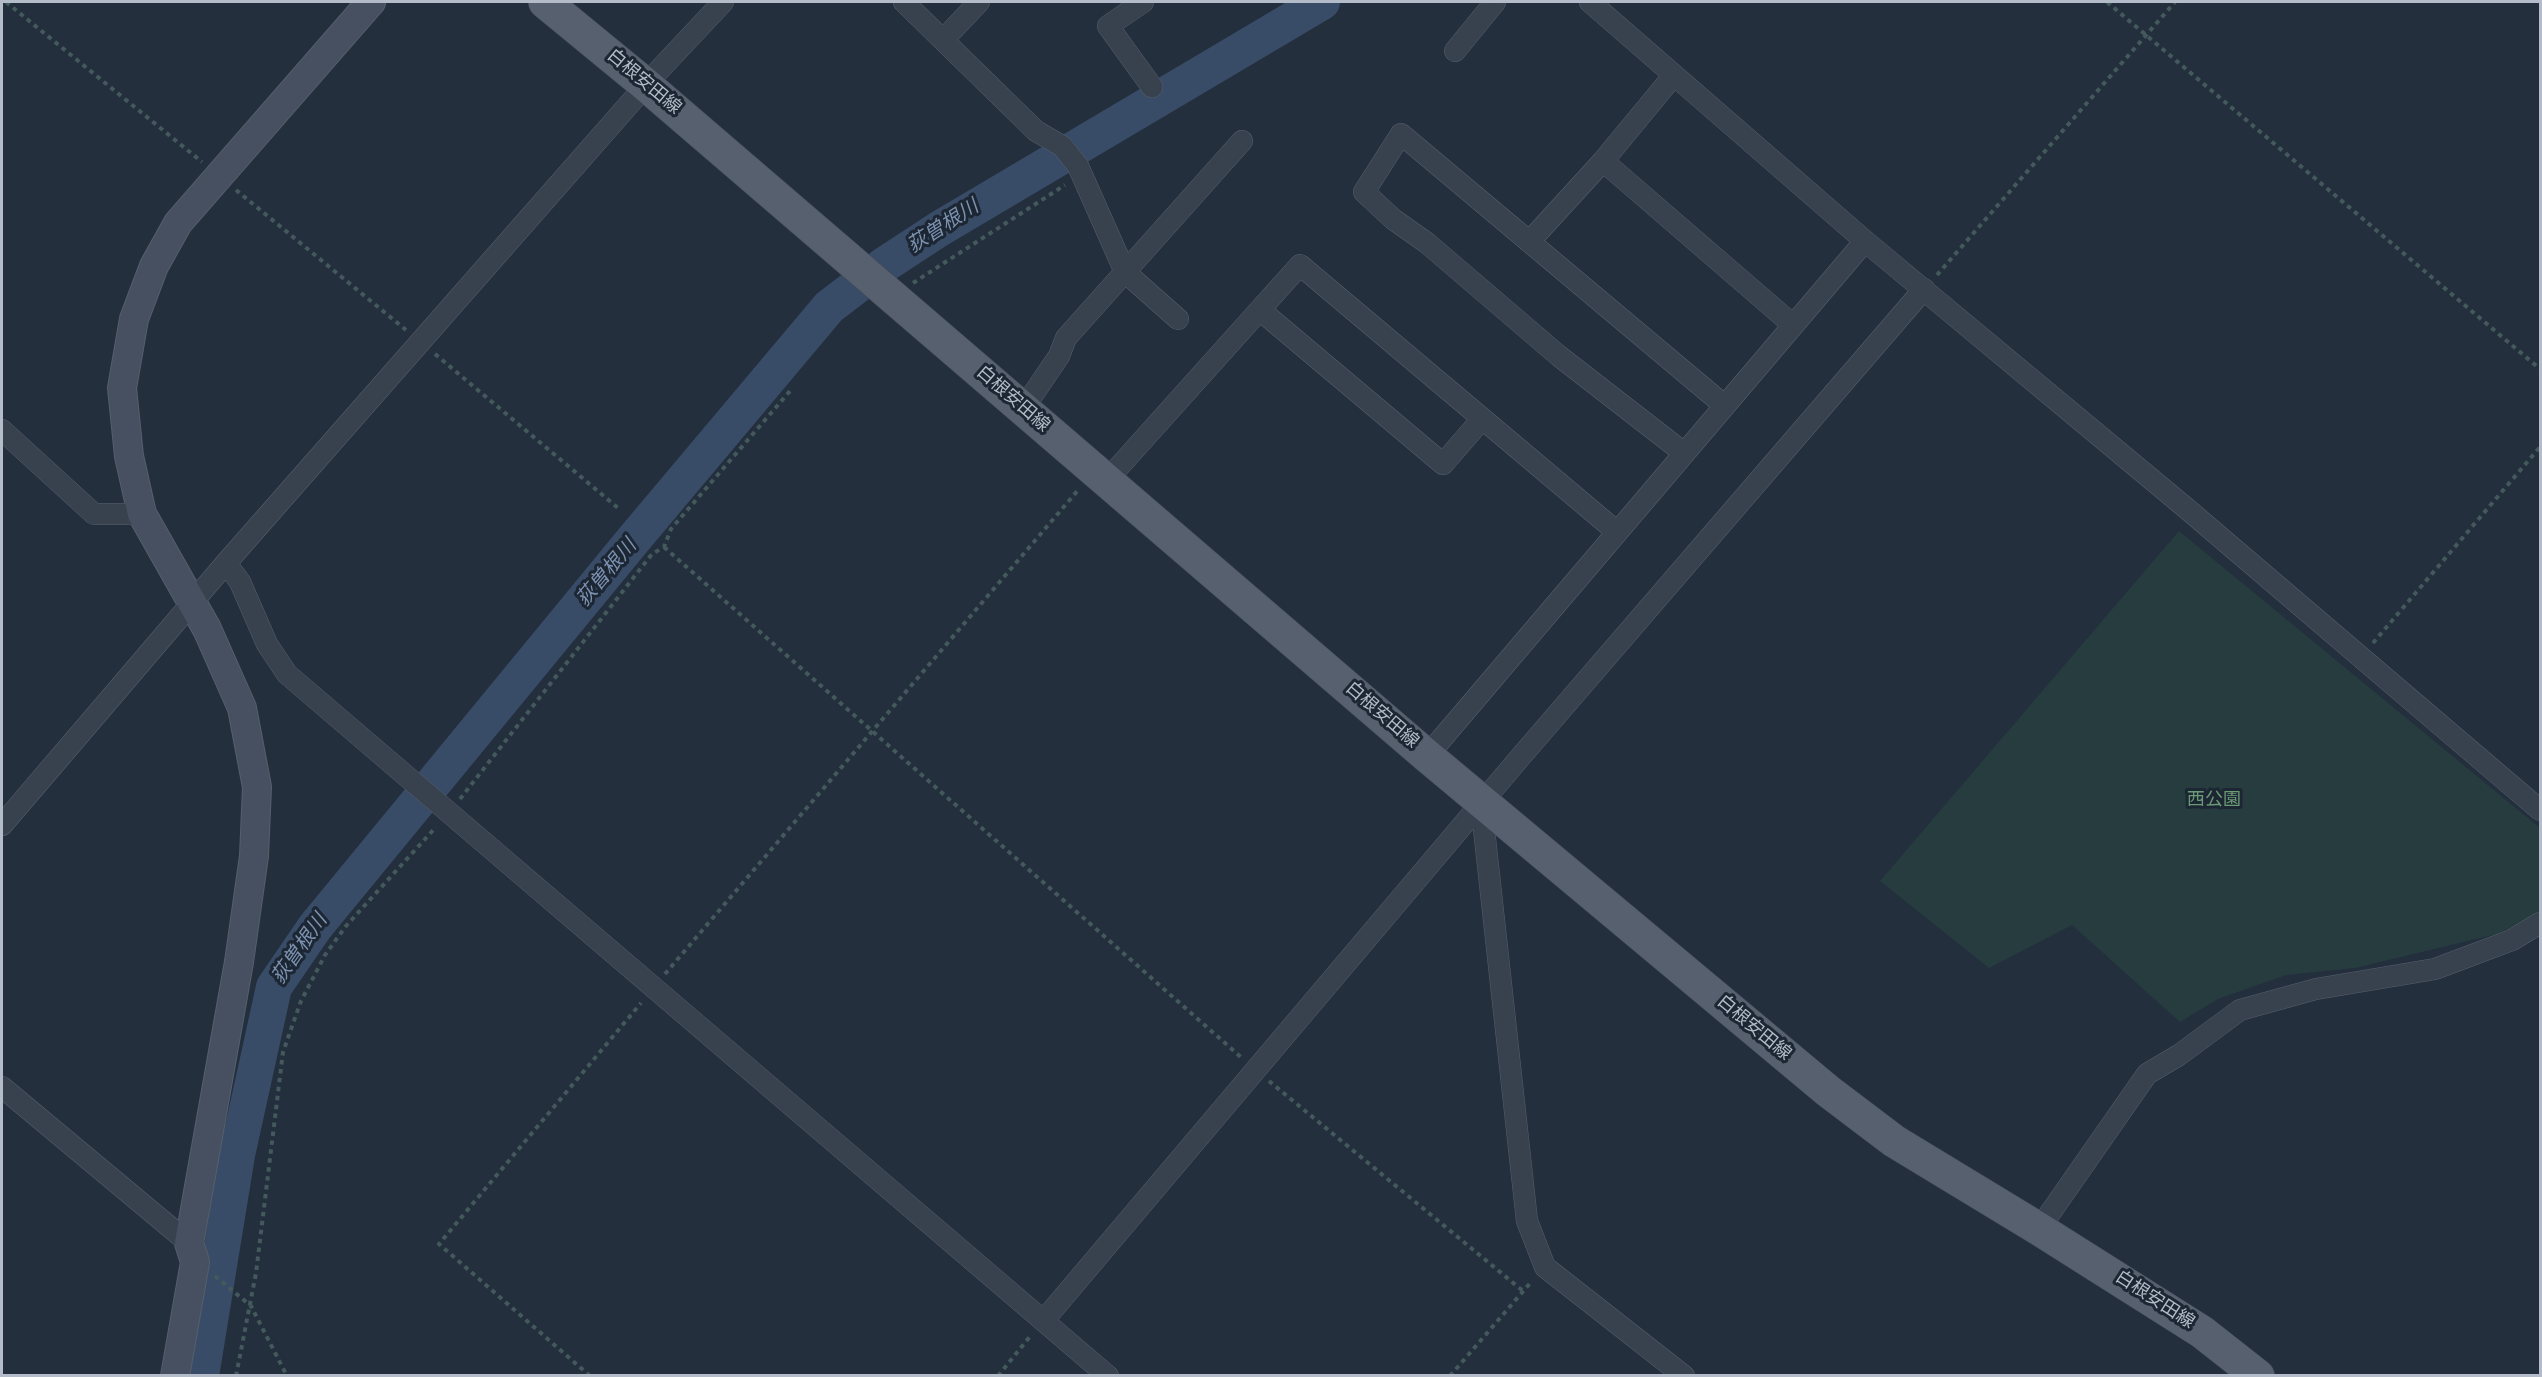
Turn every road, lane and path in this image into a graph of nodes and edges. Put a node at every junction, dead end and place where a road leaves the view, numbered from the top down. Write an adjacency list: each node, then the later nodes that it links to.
1 (6, 2): 21 (path)
2 (371, 2): 21 (street)
3 (545, 2): 16 (main road, 白根安田線)
4 (723, 2): 16 (street)
5 (904, 2): 13 (street)
6 (979, 2): 13 (street)
7 (1143, 2): 17 (street)
8 (1495, 2): 14 (street)
9 (1590, 2): 15 (street)
10 (2107, 2): 12 (path)
11 (2175, 2): 12 (path)
12 (2146, 35): 25 (path); 31 (path)
13 (943, 40): 20 (street)
14 (1455, 51)
15 (1674, 75): 19 (street); 22 (street)
16 (646, 86): 26 (main road, 白根安田線); 30 (street)
17 (1152, 87)
18 (1242, 141): 24 (street)
19 (1603, 161): 23 (street); 29 (street)
20 (1080, 170): 24 (street); 26 (path)
21 (218, 175): 30 (path); 41 (street)
22 (1865, 241): 25 (street); 29 (street)
23 (1529, 242): 33 (street); 38 (street)
24 (1125, 272): 28 (street); 34 (street)
25 (1924, 289): 46 (street); 49 (street)
26 (892, 297): 34 (main road, 白根安田線)
27 (1260, 310): 35 (street); 35 (street); 39 (street)
28 (1178, 319)
29 (1793, 325): 33 (street)
30 (420, 342): 40 (path); 44 (street)
31 (2541, 369)
32 (790, 391): 43 (path)
33 (1725, 406): 38 (street)
34 (1023, 409): 39 (main road, 白根安田線)
35 (1482, 419): 42 (street)
36 (2, 430): 41 (street)
37 (2541, 447): 46 (path)
38 (1684, 453): 42 (street)
39 (1101, 475): 47 (path); 48 (main road, 白根安田線)
40 (618, 508)
41 (142, 514): 45 (street)
42 (1617, 532): 48 (street)
43 (664, 547): 47 (path); 50 (path)
44 (226, 562): 45 (street); 50 (street)
45 (191, 603): 52 (street); 58 (street)
46 (2360, 657): 51 (street)
47 (872, 733): 54 (path); 55 (path)
48 (1427, 756): 49 (main road, 白根安田線)
49 (1481, 802): 55 (street); 57 (main road, 白根安田線); 69 (street)
50 (445, 810): 54 (street); 60 (path)
51 (2541, 810)
52 (2, 825)
53 (2541, 923): 57 (street)
54 (654, 987): 61 (street); 65 (path)
55 (1257, 1071): 61 (street); 68 (path)
56 (2, 1087): 58 (street)
57 (2045, 1232): 70 (main road, 白根安田線)
58 (189, 1244): 62 (street)
59 (213, 1275): 60 (path)
60 (251, 1306): 63 (path); 64 (path)
61 (1044, 1320): 66 (path); 67 (street)
62 (175, 1376)
63 (236, 1376)
64 (287, 1376)
65 (590, 1376)
66 (998, 1376)
67 (1108, 1376)
68 (1450, 1376)
69 (1684, 1376)
70 (2258, 1376)

